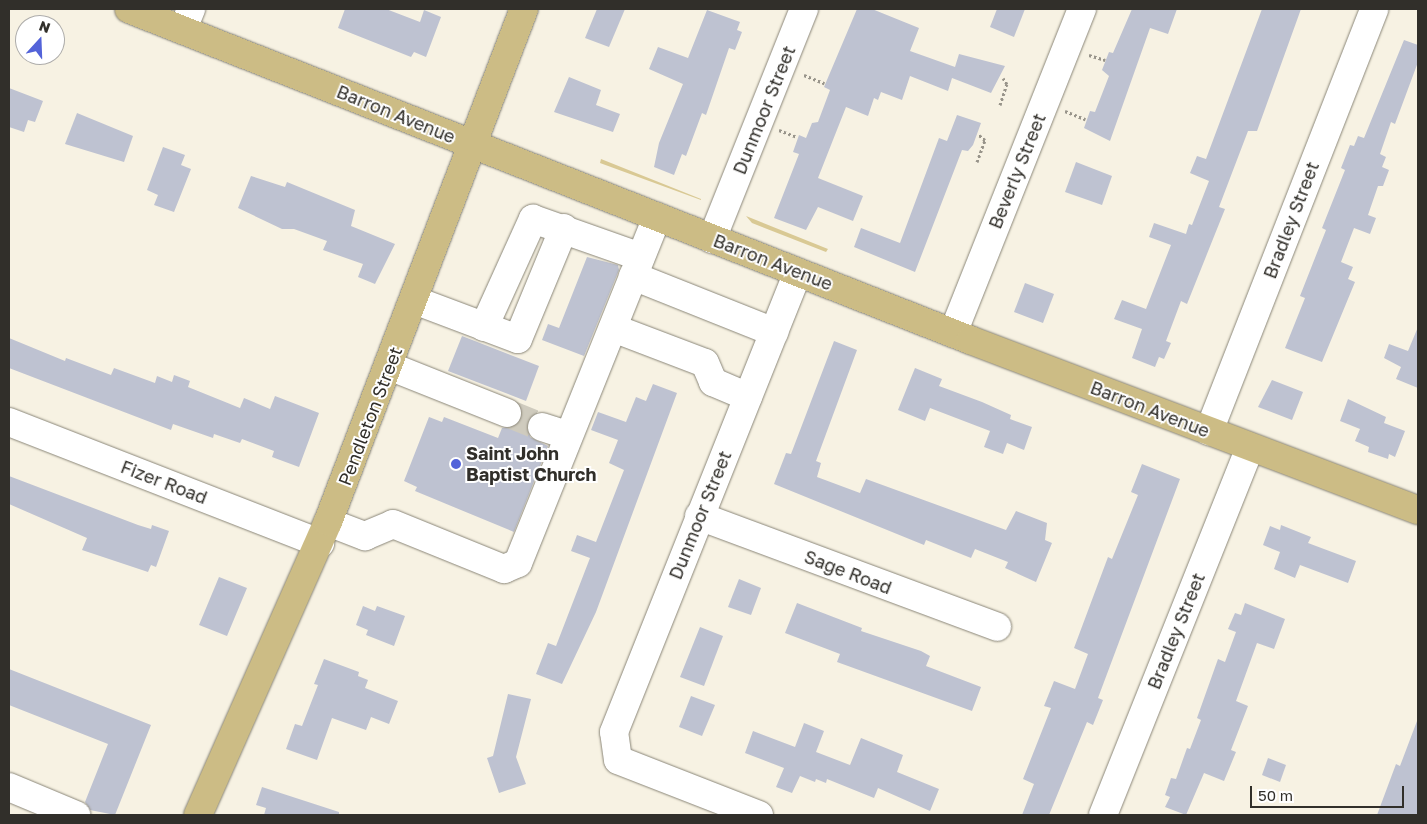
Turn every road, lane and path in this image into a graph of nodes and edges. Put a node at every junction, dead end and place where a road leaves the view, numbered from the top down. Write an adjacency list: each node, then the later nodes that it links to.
1 (129, 9): 6 (main road, Barron Avenue)
2 (524, 9): 18 (main road, Pendleton Street)
3 (804, 9): 22 (street, Dunmoor Street)
4 (1082, 9): 29 (street, Beverly Street)
5 (1374, 9): 35 (street, Bradley Street)
6 (187, 19): 18 (main road, Barron Avenue)
7 (1084, 53): 8 (path)
8 (1105, 60)
9 (798, 72): 11 (path)
10 (1003, 78): 12 (path)
11 (824, 83)
12 (1000, 105)
13 (1062, 109): 14 (path)
14 (1086, 119)
15 (776, 129): 17 (path)
16 (978, 135): 19 (path)
17 (797, 137)
18 (471, 145): 20 (main road, Barron Avenue); 25 (main road, Pendleton Street)
19 (976, 162)
20 (657, 218): 22 (main road, Barron Avenue); 23 (street)
21 (564, 228): 23 (street); 26 (street); 26 (street)
22 (712, 239): 24 (main road, Barron Avenue)
23 (637, 267): 27 (street); 28 (street)
24 (798, 272): 28 (street, Dunmoor Street); 29 (main road, Barron Avenue)
25 (414, 300): 26 (street); 30 (main road, Pendleton Street)
26 (484, 327)
27 (613, 328): 31 (street); 36 (street)
28 (774, 332): 31 (street, Dunmoor Street)
29 (953, 333): 35 (main road, Barron Avenue)
30 (389, 366): 32 (street); 40 (main road, Pendleton Street)
31 (748, 397): 39 (street, Dunmoor Street)
32 (507, 413)
33 (9, 422): 40 (street, Fizer Road)
34 (542, 427): 36 (street)
35 (1209, 431): 37 (main road, Barron Avenue)
36 (569, 436): 40 (street, Fizer Road)
37 (1250, 447): 38 (main road, Barron Avenue); 46 (street, Bradley Street)
38 (1418, 510)
39 (699, 516): 41 (street, Sage Road); 45 (street, Dunmoor Street)
40 (324, 533): 44 (main road, Pendleton Street)
41 (997, 627)
42 (9, 787): 43 (street)
43 (76, 815)
44 (198, 815)
45 (759, 815)
46 (1102, 815)

